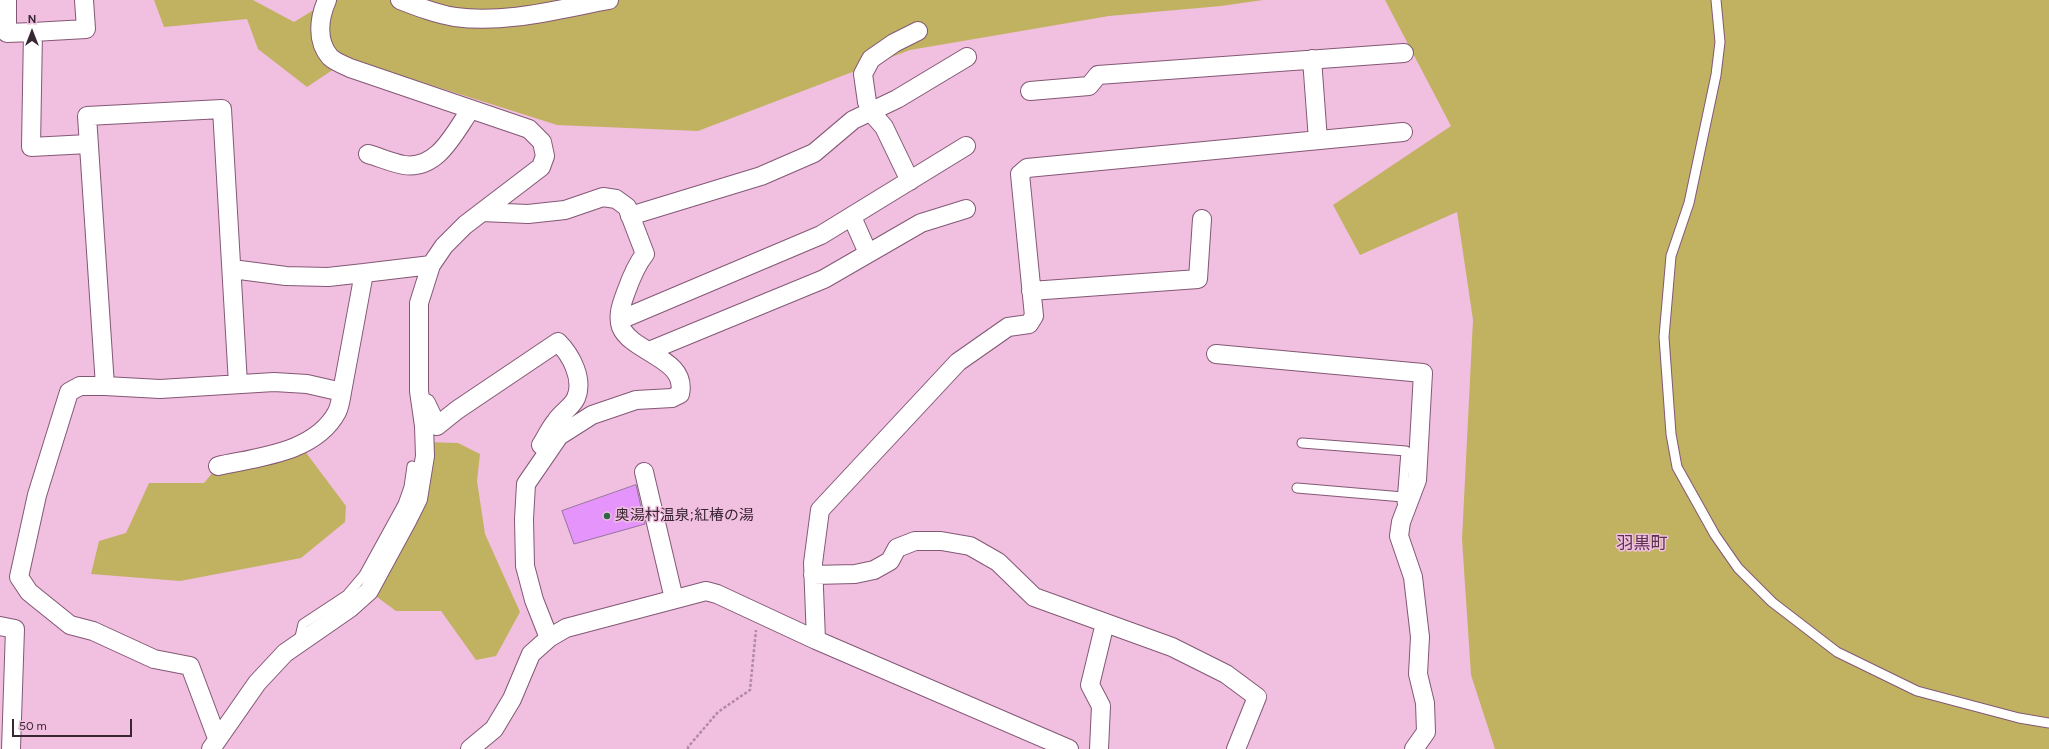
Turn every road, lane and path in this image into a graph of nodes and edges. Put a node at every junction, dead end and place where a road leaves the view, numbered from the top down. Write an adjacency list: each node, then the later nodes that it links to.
1 (7, 0): 8 (street)
2 (84, 0): 8 (street)
3 (327, 0): 13 (street)
4 (400, 0): 5 (street)
5 (609, 0)
6 (1716, 0): 54 (lane)
7 (918, 31): 14 (street)
8 (33, 32): 17 (street)
9 (1404, 53): 11 (street)
10 (967, 56): 14 (street)
11 (1312, 59): 12 (street); 16 (street)
12 (1030, 91)
13 (471, 109): 19 (street); 22 (street)
14 (871, 112): 20 (street); 23 (street)
15 (1403, 132): 16 (street)
16 (1318, 140): 30 (street)
17 (88, 144): 28 (street); 35 (street)
18 (966, 146): 20 (street)
19 (368, 154)
20 (910, 181): 24 (street)
21 (966, 209): 26 (street)
22 (482, 212): 23 (street); 27 (street)
23 (630, 216): 31 (street)
24 (852, 217): 26 (street); 31 (street)
25 (1202, 219): 30 (street)
26 (868, 253): 32 (street)
27 (431, 265): 29 (street); 36 (street)
28 (232, 269): 29 (street); 34 (street)
29 (364, 273): 37 (street)
30 (1031, 291): 46 (street)
31 (620, 320): 32 (street)
32 (649, 351): 42 (street)
33 (1216, 354): 45 (street)
34 (238, 384): 35 (street); 37 (street)
35 (105, 386): 55 (street)
36 (419, 391): 42 (street); 53 (street)
37 (342, 392): 39 (street)
38 (1302, 443): 44 (lane)
39 (218, 466)
40 (412, 466): 53 (lane)
41 (644, 472): 47 (street)
42 (526, 484): 51 (street)
43 (1297, 488): 44 (lane)
44 (1403, 497): 45 (lane)
45 (1401, 522): 62 (street)
46 (813, 575): 49 (street); 52 (street)
47 (674, 599): 48 (street); 51 (street)
48 (759, 613): 52 (street); 58 (path)
49 (1105, 623): 60 (street); 61 (street)
50 (0, 626): 56 (street)
51 (549, 638): 57 (street)
52 (816, 640): 59 (street)
53 (299, 643): 55 (street)
54 (2049, 723)
55 (214, 744)
56 (11, 749)
57 (470, 749)
58 (688, 749)
59 (1069, 749)
60 (1099, 749)
61 (1236, 749)
62 (1414, 749)

